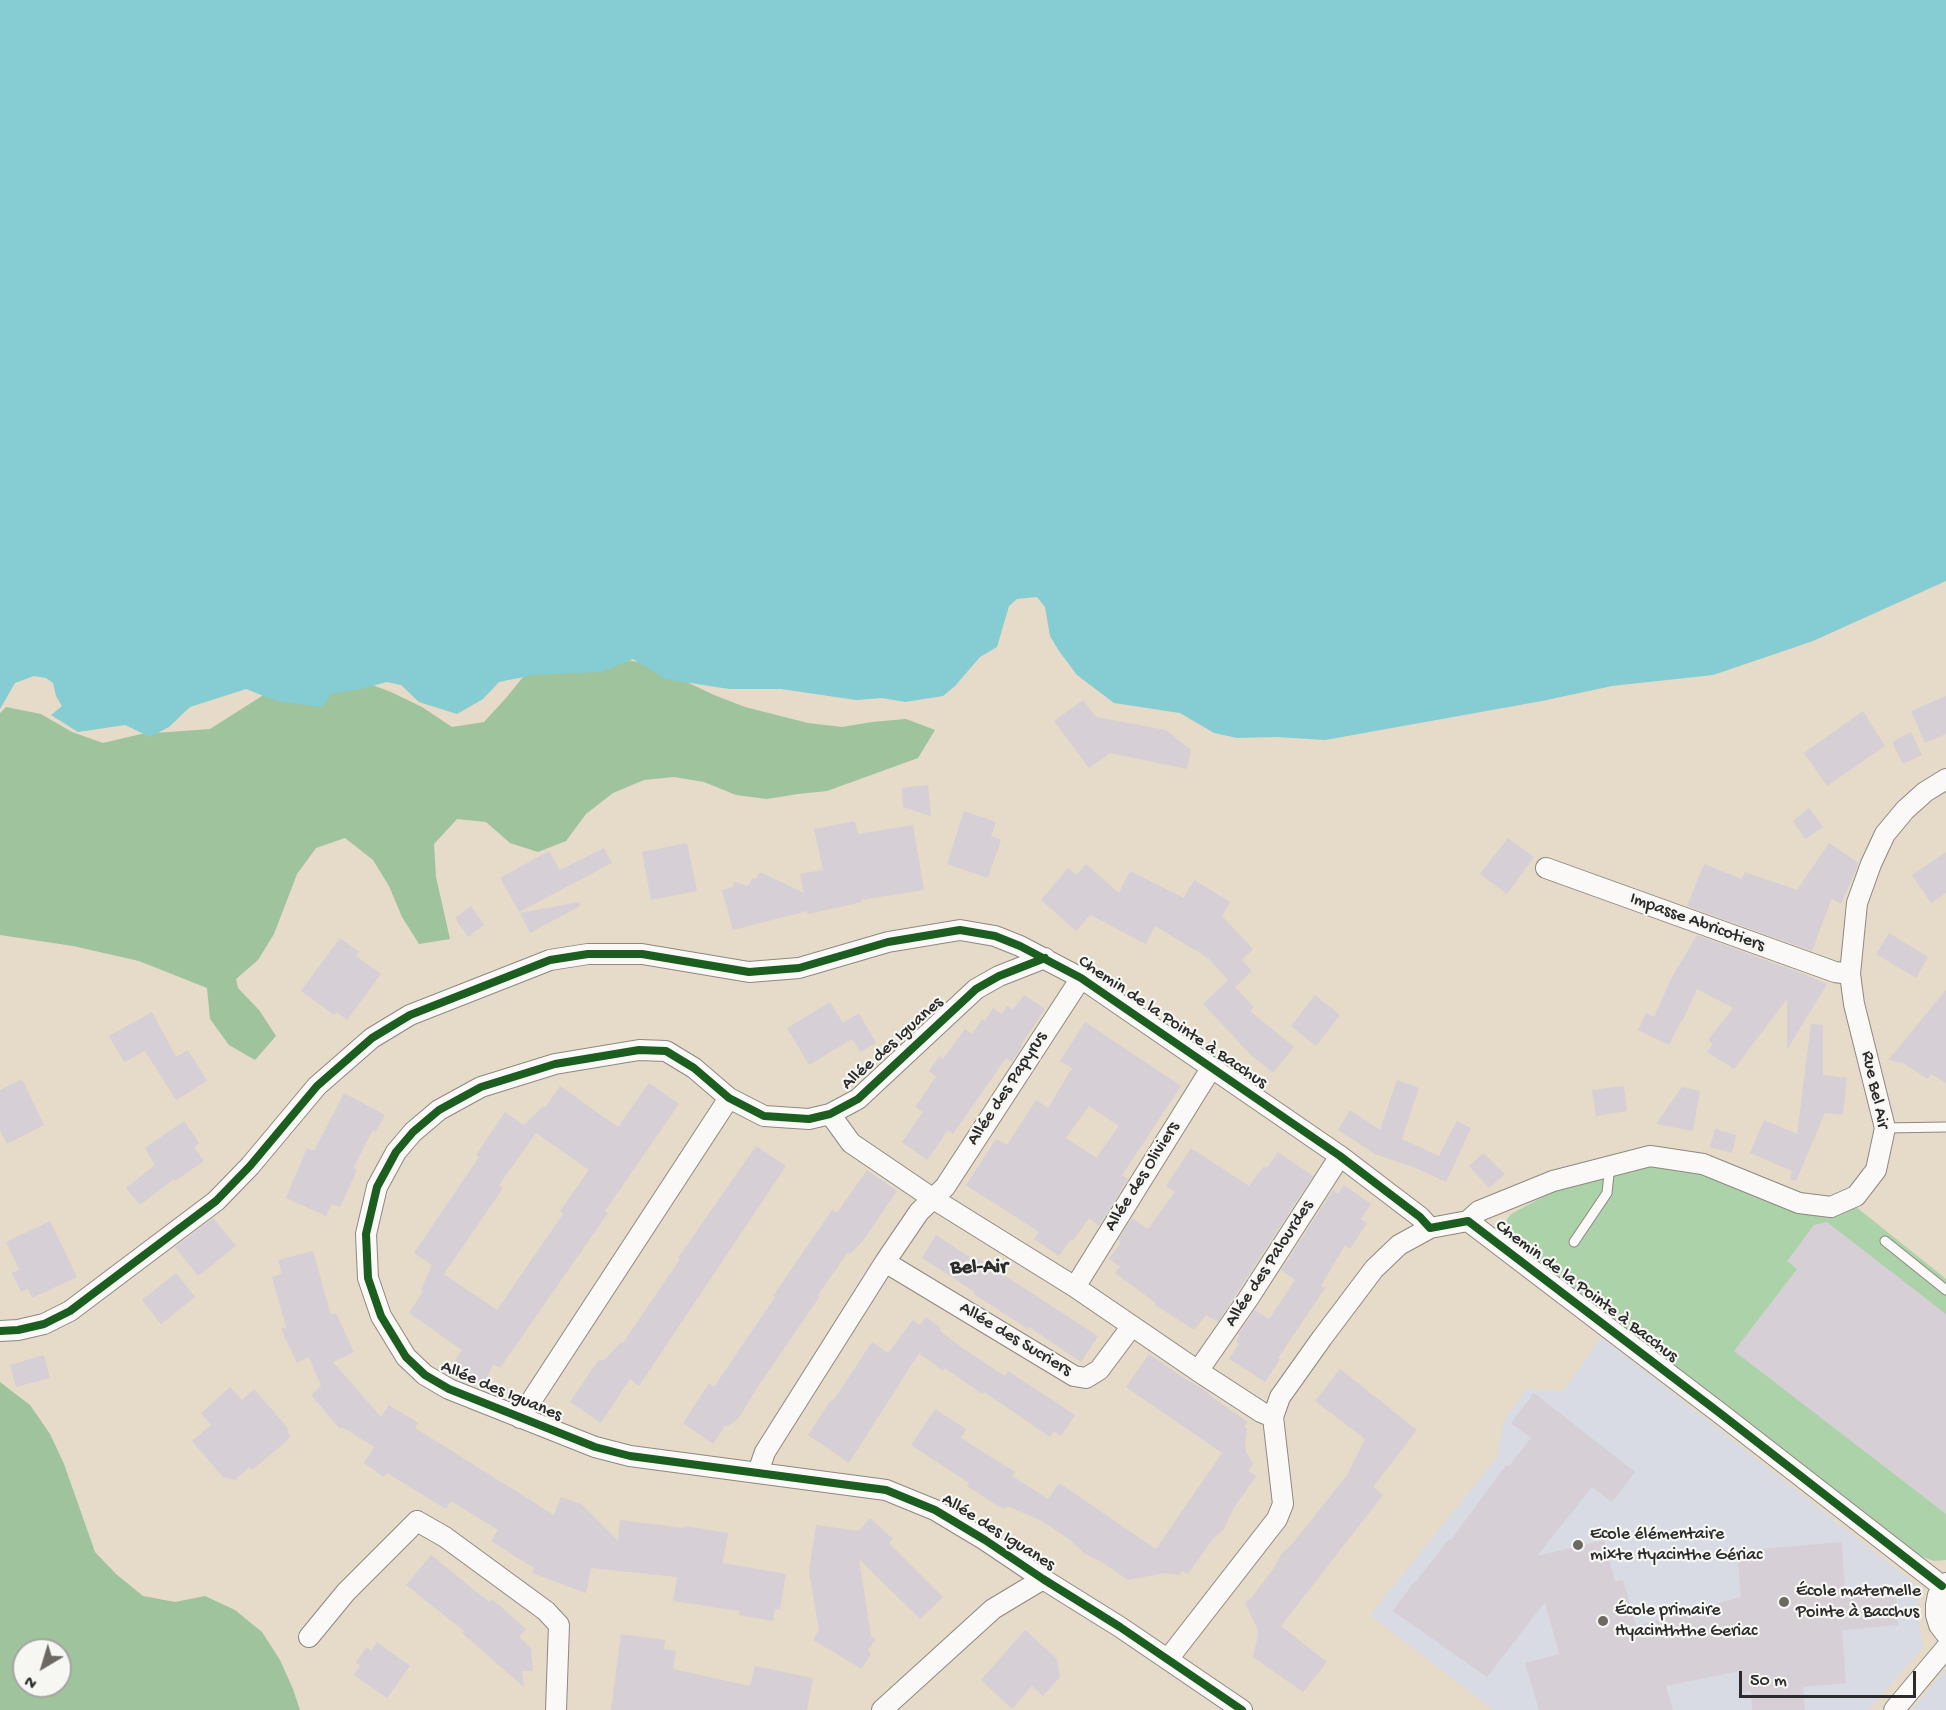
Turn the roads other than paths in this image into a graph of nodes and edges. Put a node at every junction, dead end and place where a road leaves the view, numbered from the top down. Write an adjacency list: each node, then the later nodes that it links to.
1 (1946, 779): 4 (street, Rue Bel Air)
2 (1546, 868): 4 (street, Impasse Abricotiers)
3 (1045, 958): 5 (street, Chemin de la Pointe à Bacchus); 8 (street, Allée des Iguanes); 22 (street, Chemin de la Pointe à Bacchus)
4 (1850, 974): 10 (street, Rue Bel Air)
5 (1081, 978): 6 (street, Chemin de la Pointe à Bacchus); 13 (street, Allée des Papyrus)
6 (1212, 1067): 11 (street, Chemin de la Pointe à Bacchus); 19 (street, Allée des Oliviers)
7 (729, 1098): 8 (street, Allée des Iguanes); 25 (street); 25 (street, Allée des Iguanes)
8 (830, 1114): 13 (street)
9 (1946, 1127): 10 (lane)
10 (1885, 1128): 12 (street, Rue Bel Air)
11 (1340, 1156): 15 (street, Chemin de la Pointe à Bacchus); 23 (street, Allée des Palourdes)
12 (1610, 1166): 14 (street, Rue Bel Air); 17 (lane)
13 (932, 1198): 18 (street, Allée des Papyrus); 19 (street)
14 (1468, 1221): 15 (street, Chemin de la Pointe à Bacchus); 28 (street, Chemin de la Pointe à Bacchus)
15 (1430, 1228): 24 (street)
16 (1885, 1241): 20 (lane)
17 (1574, 1242)
18 (885, 1262): 21 (street, Allée des Sucriers); 26 (street, Allée des Papyrus)
19 (1075, 1287): 21 (street)
20 (1946, 1290)
21 (1132, 1326): 23 (street)
22 (0, 1331)
23 (1198, 1371): 24 (street)
24 (1273, 1417): 32 (street)
25 (520, 1418): 26 (street, Allée des Iguanes)
26 (758, 1472): 27 (street, Allée des Iguanes)
27 (1043, 1579): 32 (street, Allée des Iguanes); 34 (street)
28 (1944, 1584): 29 (street)
29 (1946, 1634)
30 (309, 1637): 33 (street)
31 (1946, 1648): 36 (street)
32 (1168, 1659): 35 (street, Allée des Iguanes)
33 (556, 1710)
34 (882, 1710)
35 (1242, 1710)
36 (1894, 1710)

